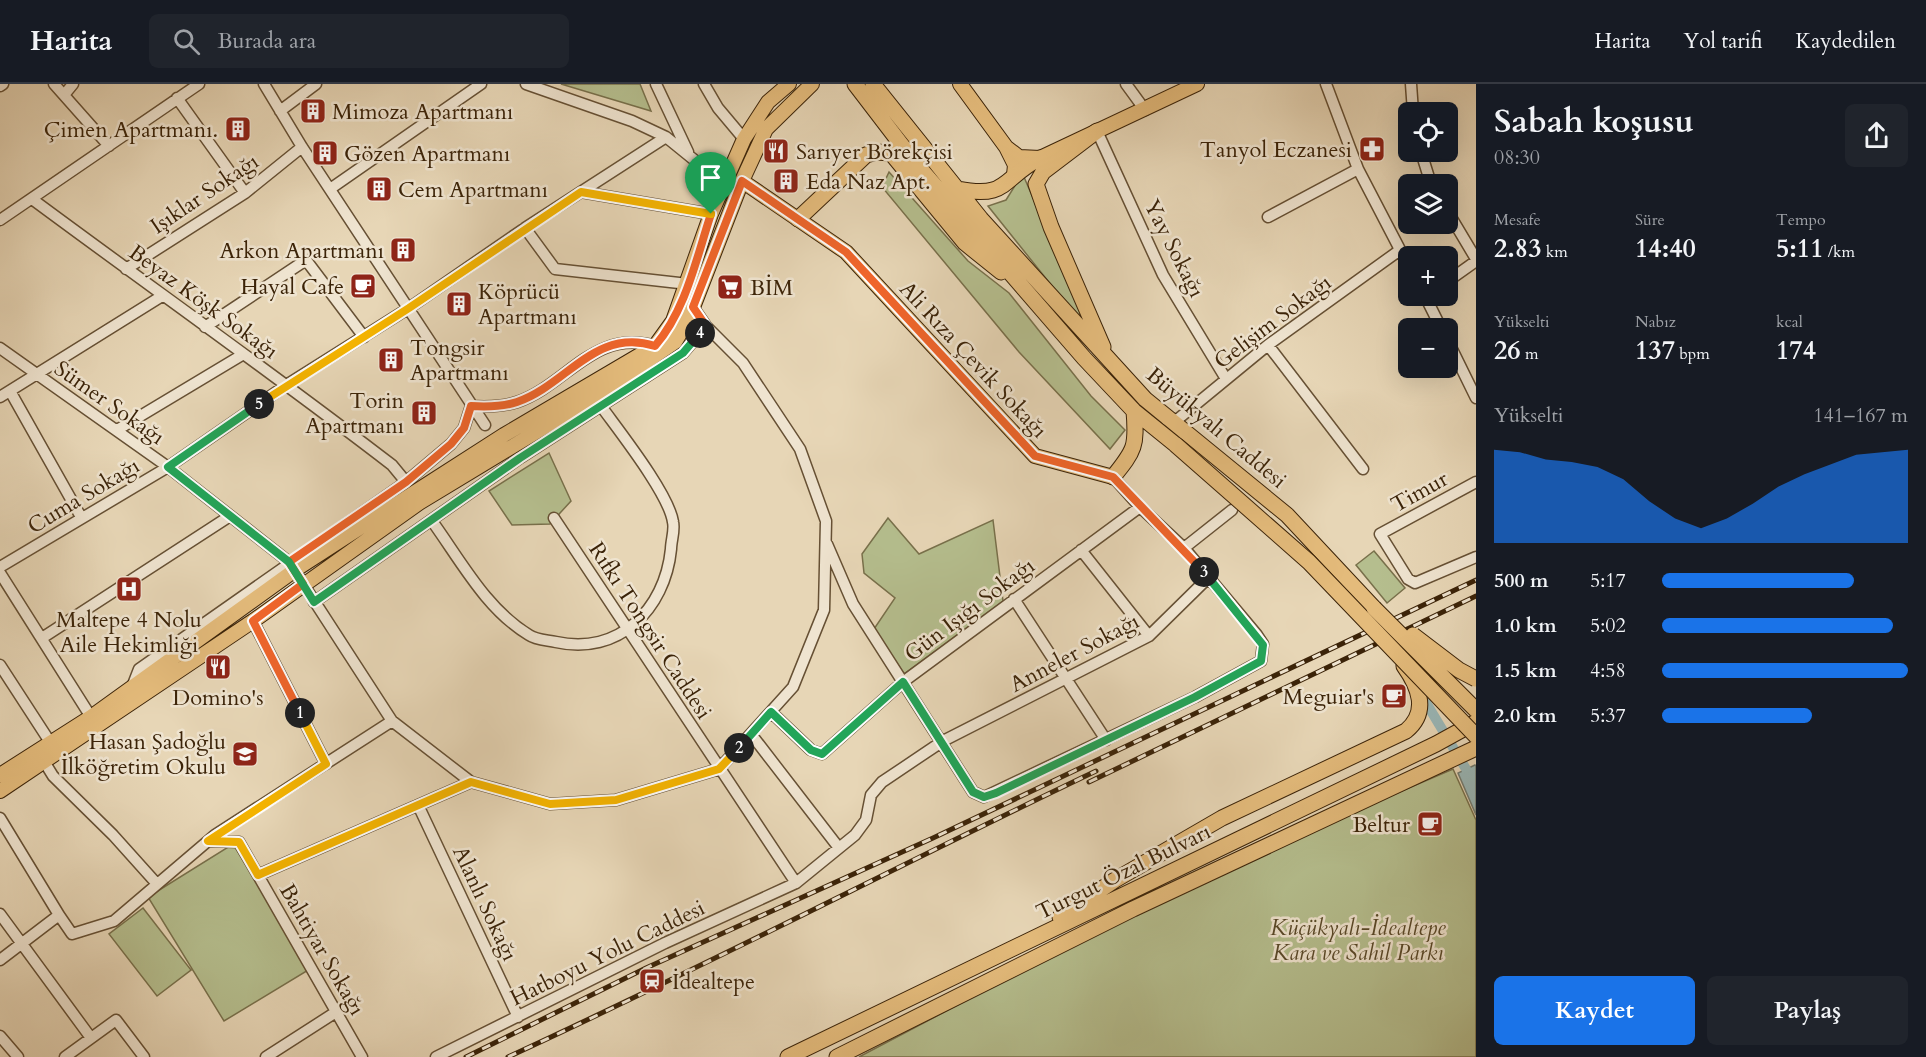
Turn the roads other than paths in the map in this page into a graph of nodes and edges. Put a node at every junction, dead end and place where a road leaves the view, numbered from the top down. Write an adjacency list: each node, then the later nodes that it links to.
1 (54, 84): 19 (street)
2 (73, 84): 19 (street)
3 (200, 84): 20 (street)
4 (264, 84): 23 (street)
5 (316, 84): 23 (street)
6 (481, 84): 36 (street)
7 (526, 84): 25 (street)
8 (656, 84): 30 (street)
9 (704, 84): 26 (street)
10 (789, 84): 26 (main road)
11 (812, 84): 34 (main road)
12 (855, 84): 52 (highway, Büyükyalı Caddesi)
13 (873, 84): 37 (highway, Büyükyalı Caddesi)
14 (960, 84): 29 (main road)
15 (1126, 84): 22 (street)
16 (1197, 84): 22 (main road)
17 (1326, 84): 32 (street)
18 (1411, 84): 21 (street)
19 (64, 95): 27 (street)
20 (177, 98): 27 (street); 39 (street)
21 (1412, 102)
22 (1145, 110): 24 (main road)
23 (280, 111): 28 (street)
24 (1097, 131): 31 (main road); 64 (highway); 67 (street, Yay Sokağı)
25 (666, 137): 30 (street); 38 (street, Cuma Sokağı)
26 (744, 139): 35 (main road)
27 (109, 147): 40 (street)
28 (302, 147): 36 (street); 39 (street, Işıklar Sokağı)
29 (1006, 147): 31 (main road); 33 (main road)
30 (688, 152): 35 (street)
31 (1040, 158): 33 (highway)
32 (1358, 169): 42 (street); 47 (street)
33 (1014, 175): 37 (highway)
34 (742, 181): 43 (main road, Ali Rıza Çevik Sokağı); 55 (main road)
35 (724, 184): 41 (main road)
36 (330, 189): 56 (street)
37 (958, 189): 64 (highway, Büyükyalı Caddesi)
38 (581, 192): 41 (street); 45 (street, Cuma Sokağı)
39 (245, 193): 50 (street, Işıklar Sokağı)
40 (33, 199): 44 (street); 50 (street, Beyaz Köşk Sokağı)
41 (711, 214): 53 (main road)
42 (1268, 217)
43 (798, 219): 52 (highway); 81 (main road, Ali Rıza Çevik Sokağı)
44 (0, 220)
45 (525, 228): 53 (street); 56 (street, Cuma Sokağı)
46 (1458, 229): 49 (street)
47 (1398, 246)
48 (1398, 251): 60 (street, Gelişim Sokağı)
49 (1476, 260): 51 (street)
50 (126, 268): 54 (street, Beyaz Köşk Sokağı)
51 (1458, 274)
52 (1019, 283): 74 (highway, Büyükyalı Caddesi)
53 (688, 284): 61 (main road)
54 (162, 296): 58 (street, Beyaz Köşk Sokağı); 66 (street)
55 (693, 307): 57 (street); 98 (main road)
56 (409, 308): 59 (street, Cuma Sokağı); 72 (street)
57 (706, 326): 73 (street); 90 (street)
58 (205, 327): 59 (street); 63 (street, Beyaz Köşk Sokağı)
59 (364, 337): 68 (street, Cuma Sokağı)
60 (1268, 345): 67 (street, Gelişim Sokağı); 80 (street)
61 (655, 346): 72 (street); 94 (main road)
62 (0, 348): 66 (street, Sümer Sokağı)
63 (242, 355): 68 (street, Beyaz Köşk Sokağı); 77 (street)
64 (1107, 358): 75 (highway, Büyükyalı Caddesi)
65 (1458, 361): 71 (street)
66 (37, 374): 69 (street); 77 (street, Sümer Sokağı)
67 (1226, 379): 75 (street, Gelişim Sokağı)
68 (288, 384): 79 (street, Cuma Sokağı); 82 (street, Beyaz Köşk Sokağı)
69 (10, 391): 70 (street); 87 (street)
70 (0, 397)
71 (1476, 398)
72 (471, 406): 76 (street); 82 (street)
73 (601, 406): 89 (street); 103 (street)
74 (1134, 411): 78 (highway, Büyükyalı Caddesi); 81 (highway)
75 (1167, 420): 78 (highway, Büyükyalı Caddesi)
76 (484, 425)
77 (117, 430): 79 (street, Sümer Sokağı)
78 (1182, 440): 101 (highway, Büyükyalı Caddesi); 106 (highway, Büyükyalı Caddesi, bridge)
79 (168, 467): 86 (street, Sümer Sokağı); 87 (street, Cuma Sokağı)
80 (1363, 469)
81 (1113, 477): 84 (street)
82 (406, 482): 94 (street)
83 (1476, 482): 93 (street, Timur)
84 (1140, 507): 91 (street); 92 (street, Gün Işığı Sokağı)
85 (1232, 510): 91 (street)
86 (230, 516): 94 (street, Sümer Sokağı); 105 (street)
87 (81, 517): 95 (street, Cuma Sokağı)
88 (554, 518): 103 (street, Rıfkı Tongsir Caddesi)
89 (432, 521): 100 (street); 103 (street)
90 (825, 541): 111 (street); 114 (street)
91 (1184, 548): 97 (street)
92 (1081, 550): 99 (street, Gün Işığı Sokağı); 104 (street)
93 (1476, 556)
94 (292, 566): 98 (street, Sümer Sokağı); 108 (main road); 112 (street)
95 (0, 567)
96 (0, 573): 105 (street)
97 (1209, 578): 104 (street, Anneler Sokağı); 119 (street)
98 (303, 584): 100 (street, Sümer Sokağı); 102 (main road)
99 (1014, 599): 109 (street); 111 (street, Gün Işığı Sokağı)
100 (314, 602): 116 (street, Sümer Sokağı)
101 (1374, 608): 110 (highway, bridge); 113 (highway, Büyükyalı Caddesi, bridge)
102 (253, 621): 108 (main road); 124 (street)
103 (627, 630): 125 (street, Rıfkı Tongsir Caddesi)
104 (1149, 636): 109 (street, Anneler Sokağı)
105 (42, 638): 115 (street)
106 (1398, 656): 121 (highway, bridge); 139 (highway, bridge)
107 (0, 665): 122 (street)
108 (161, 674): 112 (main road); 123 (main road)
109 (1068, 679): 119 (street); 120 (street, Anneler Sokağı)
110 (1476, 679)
111 (903, 682): 114 (street, Gün Işığı Sokağı); 120 (street)
112 (132, 687): 115 (main road)
113 (1476, 710)
114 (771, 712): 118 (street)
115 (91, 717): 122 (main road)
116 (392, 721): 124 (street); 127 (street, Sümer Sokağı)
117 (1476, 722): 121 (highway, Turgut Özal Bulvarı)
118 (751, 734): 125 (street); 132 (street)
119 (1106, 740): 120 (street)
120 (943, 741): 132 (street, Anneler Sokağı)
121 (1472, 741): 139 (highway, Turgut Özal Bulvarı); 152 (highway, Turgut Özal Bulvarı)
122 (50, 742): 126 (main road)
123 (45, 763): 128 (main road); 135 (street)
124 (326, 764): 131 (street)
125 (719, 769): 127 (street); 134 (street, Rıfkı Tongsir Caddesi)
126 (0, 775)
127 (471, 782): 129 (street, Bahtiyar Sokağı)
128 (0, 791)
129 (418, 805): 133 (street, Bahtiyar Sokağı); 142 (street, Alanlı Sokağı)
130 (0, 818): 137 (street)
131 (208, 841): 133 (street); 135 (street)
132 (838, 848): 134 (street, Hatboyu Yolu Caddesi)
133 (258, 875): 141 (street, Bahtiyar Sokağı)
134 (796, 883): 142 (street, Hatboyu Yolu Caddesi)
135 (157, 884): 137 (street)
136 (0, 914): 138 (street)
137 (59, 915): 138 (street)
138 (22, 943): 140 (street); 144 (street)
139 (1014, 948): 151 (highway, Turgut Özal Bulvarı)
140 (0, 960)
141 (336, 1012): 148 (street); 149 (street, Bahtiyar Sokağı)
142 (518, 1017): 150 (street, Hatboyu Yolu Caddesi)
143 (0, 1036): 145 (street)
144 (91, 1038): 146 (street); 147 (street)
145 (18, 1057)
146 (65, 1057)
147 (144, 1057)
148 (266, 1057)
149 (362, 1057)
150 (436, 1057)
151 (788, 1057)
152 (837, 1057)

